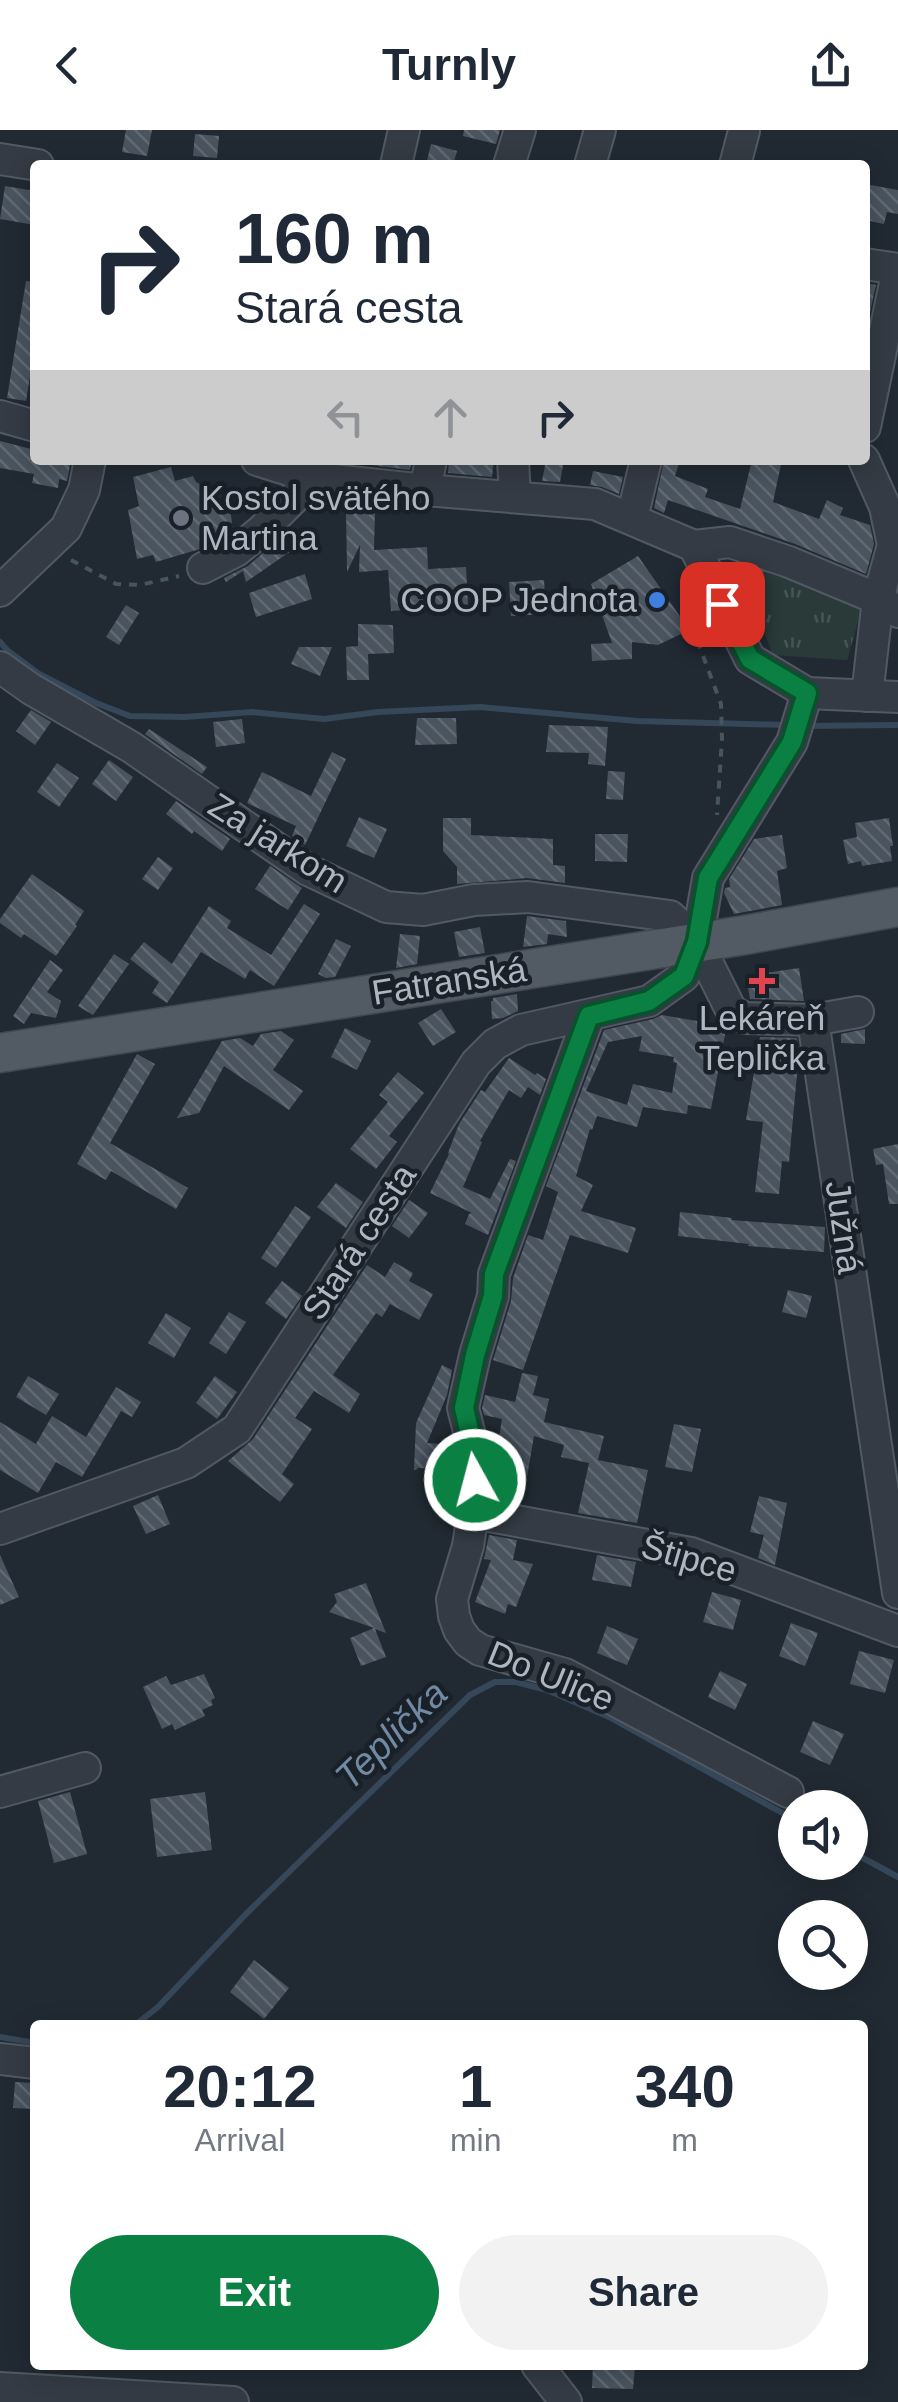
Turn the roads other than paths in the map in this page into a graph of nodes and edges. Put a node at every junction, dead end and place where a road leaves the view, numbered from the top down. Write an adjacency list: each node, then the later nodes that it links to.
1 (404, 130): 6 (street)
2 (520, 130): 7 (street)
3 (600, 130): 8 (street)
4 (744, 130): 9 (street)
5 (0, 159): 10 (street)
6 (397, 160)
7 (511, 160)
8 (591, 160)
9 (736, 160)
10 (30, 164)
11 (870, 265): 12 (street)
12 (898, 269): 13 (street)
13 (870, 397)
14 (0, 416): 15 (street)
15 (30, 425)
16 (89, 465): 30 (street)
17 (290, 465): 22 (street)
18 (431, 465): 24 (street)
19 (513, 465): 25 (street)
20 (645, 465): 26 (street)
21 (866, 465): 27 (street)
22 (317, 469): 23 (street); 29 (street)
23 (386, 472): 24 (street)
24 (426, 490): 25 (street)
25 (516, 497): 26 (street)
26 (632, 518): 28 (street)
27 (896, 545): 31 (street)
28 (694, 546): 31 (street); 35 (street)
29 (203, 568)
30 (0, 591)
31 (888, 605): 33 (street)
32 (0, 667): 37 (street, Za jarkom)
33 (867, 696): 34 (street); 35 (street)
34 (898, 698)
35 (801, 715): 37 (street)
36 (898, 907): 37 (main road, Fatranská)
37 (697, 942): 39 (street, Stará cesta); 40 (street); 41 (main road, Fatranská)
38 (858, 1012): 40 (street)
39 (589, 1016): 42 (street, Do Ulice); 43 (street, Stará cesta)
40 (813, 1020): 44 (street, Južná)
41 (0, 1054)
42 (473, 1512): 45 (street, Štipce); 47 (street, Do Ulice)
43 (0, 1529)
44 (898, 1593)
45 (898, 1632)
46 (86, 1768): 48 (street)
47 (784, 1790)
48 (0, 1792)
49 (0, 2059): 50 (street)
50 (30, 2062)
51 (541, 2370): 55 (street)
52 (0, 2388): 53 (street)
53 (83, 2397): 54 (street)
54 (233, 2402)
55 (566, 2402)

